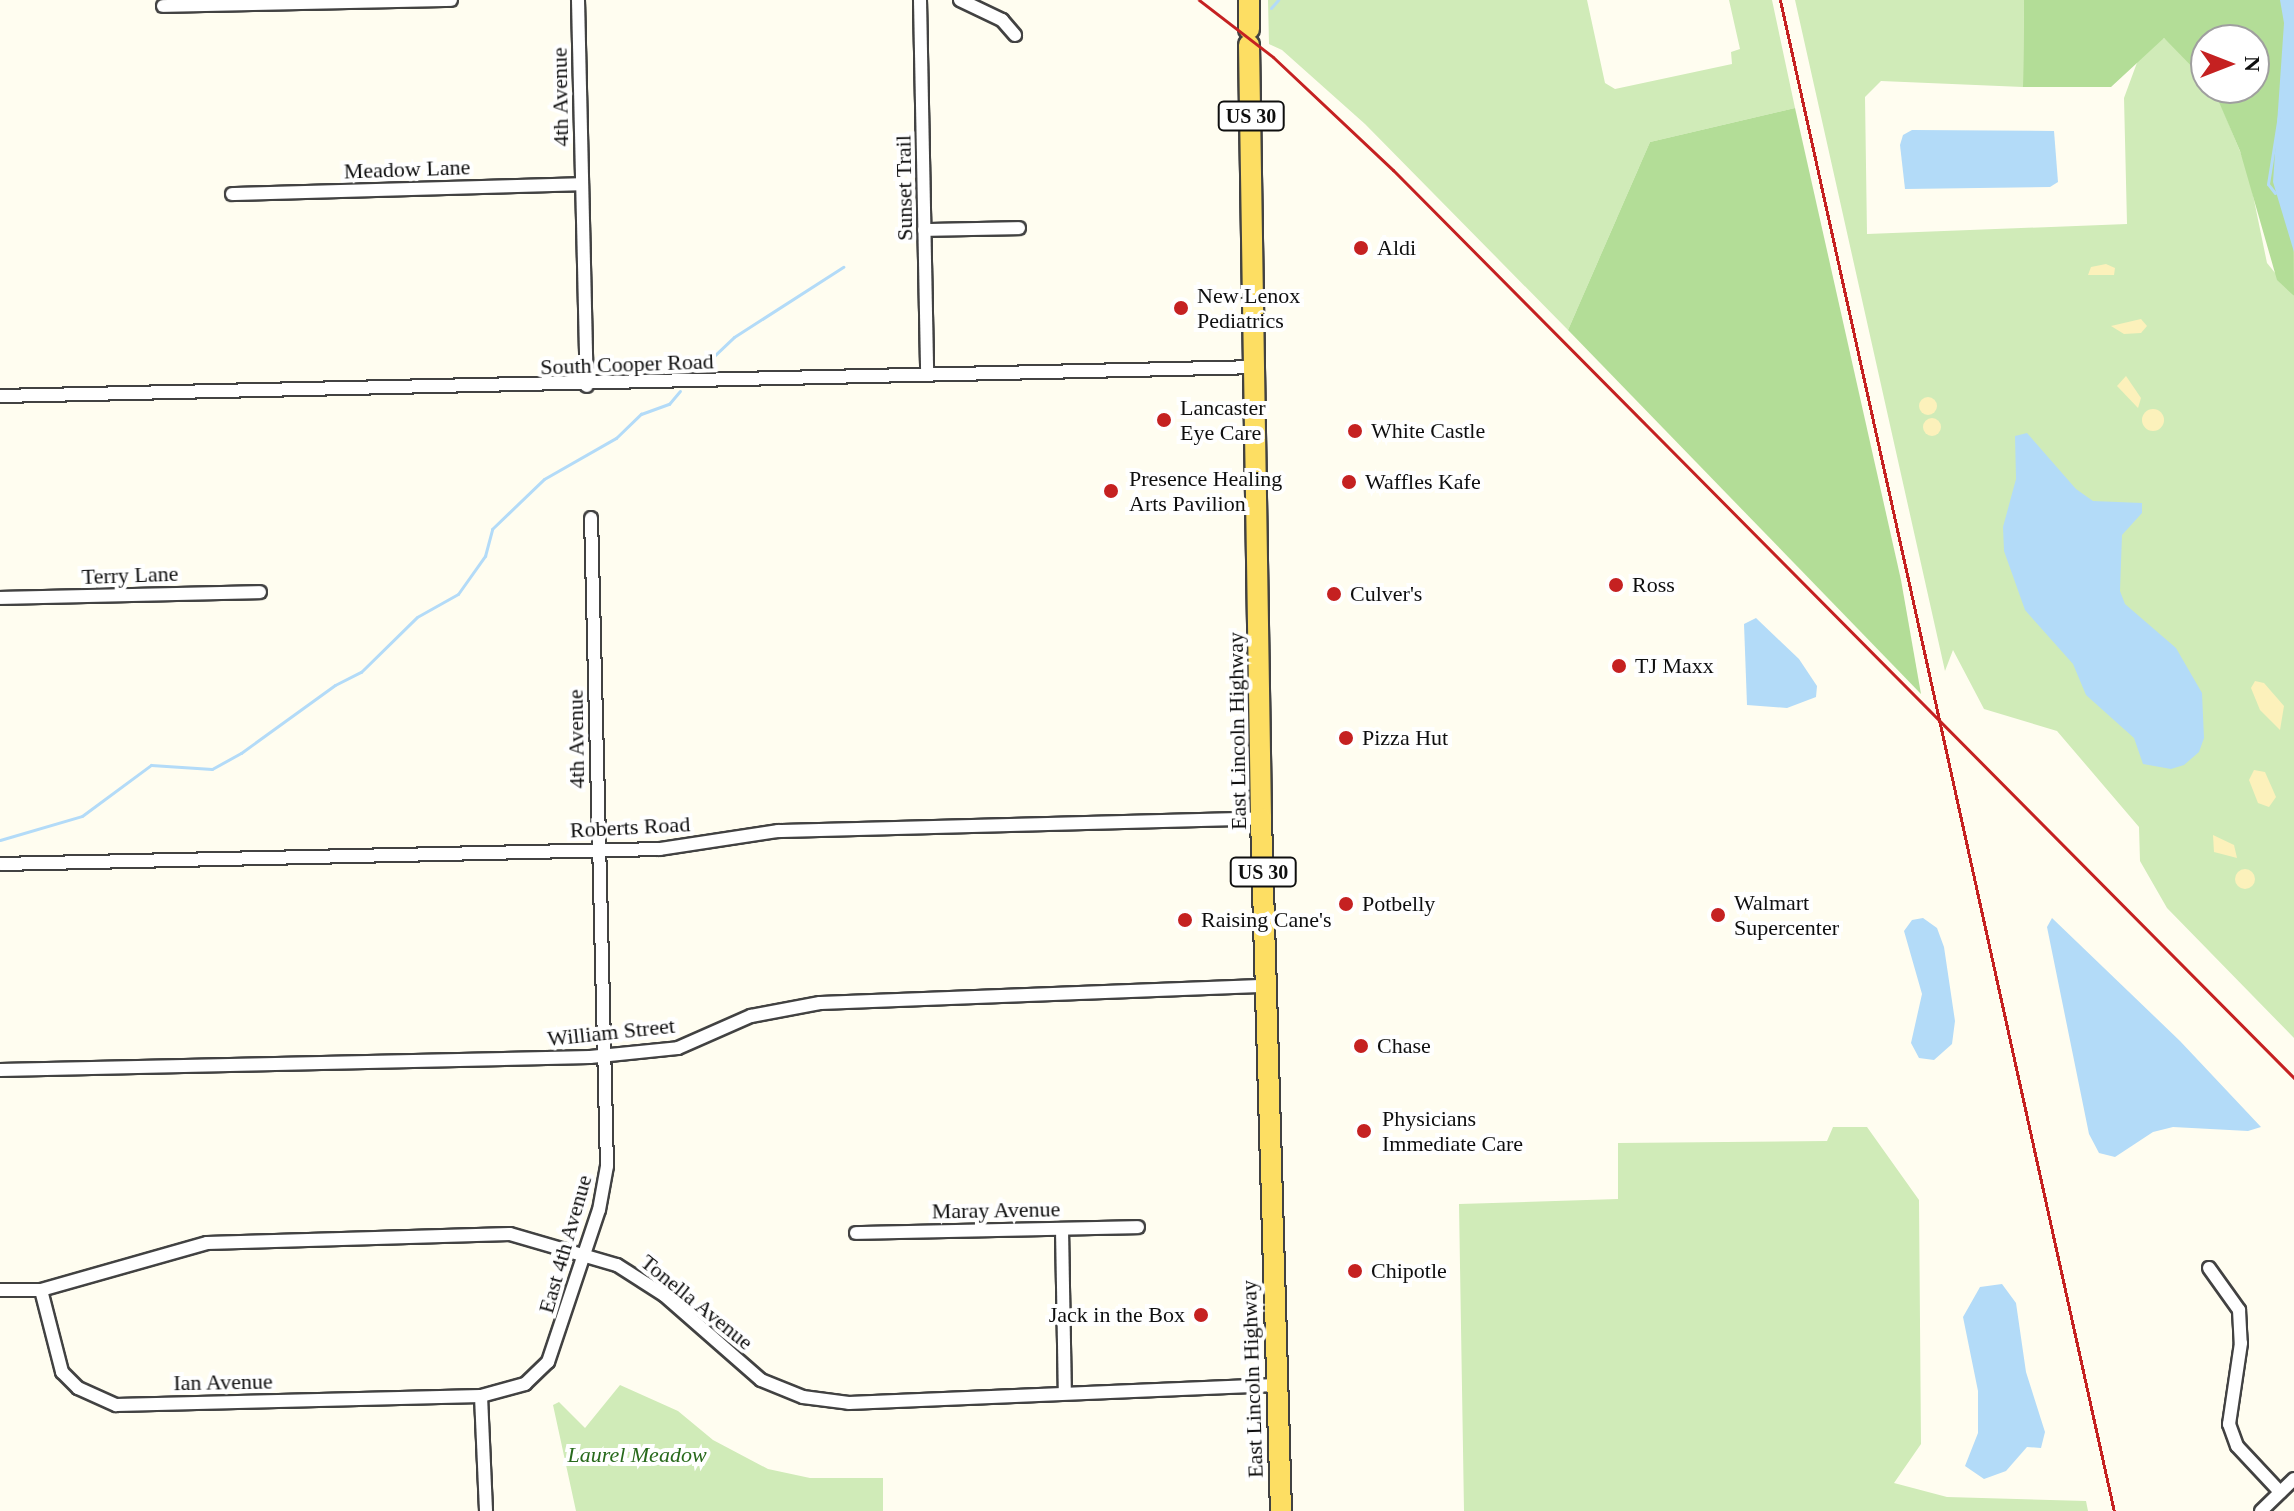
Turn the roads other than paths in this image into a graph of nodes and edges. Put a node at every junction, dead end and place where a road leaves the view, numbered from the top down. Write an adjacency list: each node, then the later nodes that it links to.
1 (451, 0): 6 (street)
2 (578, 0): 9 (street, 4th Avenue)
3 (920, 0): 12 (street, Sunset Trail)
4 (960, 0): 8 (street)
5 (1249, 0): 13 (main road, East Lincoln Highway / US 30)
6 (265, 2): 7 (street)
7 (163, 6)
8 (1015, 35)
9 (582, 184): 10 (street, Meadow Lane); 15 (street, 4th Avenue)
10 (232, 194)
11 (1019, 228): 12 (street)
12 (924, 230): 14 (street, Sunset Trail)
13 (1254, 367): 14 (street, South Cooper Road); 20 (main road, East Lincoln Highway / US 30)
14 (927, 375): 15 (street, South Cooper Road)
15 (587, 386): 16 (street, South Cooper Road)
16 (0, 396)
17 (591, 518): 21 (street, 4th Avenue)
18 (260, 592): 19 (street, Terry Lane)
19 (0, 598)
20 (1261, 818): 21 (street, Roberts Road); 23 (main road, East Lincoln Highway / US 30)
21 (598, 850): 22 (street, Roberts Road); 24 (street, 4th Avenue)
22 (0, 864)
23 (1267, 986): 24 (street, William Street); 33 (main road, East Lincoln Highway / US 30)
24 (604, 1056): 25 (street, William Street); 29 (street, East 4th Avenue)
25 (0, 1070)
26 (1138, 1227): 27 (street, Maray Avenue)
27 (1062, 1229): 28 (street, Maray Avenue); 34 (street)
28 (856, 1233)
29 (585, 1253): 32 (street, Tonella Avenue); 34 (street, Tonella Avenue); 35 (street, East 4th Avenue)
30 (2209, 1268): 37 (street)
31 (0, 1290): 32 (street, Tonella Avenue)
32 (41, 1290): 35 (street, Ian Avenue)
33 (1276, 1385): 34 (street, Tonella Avenue); 39 (main road, East Lincoln Highway / US 30)
34 (1065, 1393)
35 (481, 1396): 38 (street)
36 (2294, 1479): 37 (street)
37 (2280, 1492): 40 (street)
38 (486, 1511)
39 (1281, 1511)
40 (2261, 1511)

